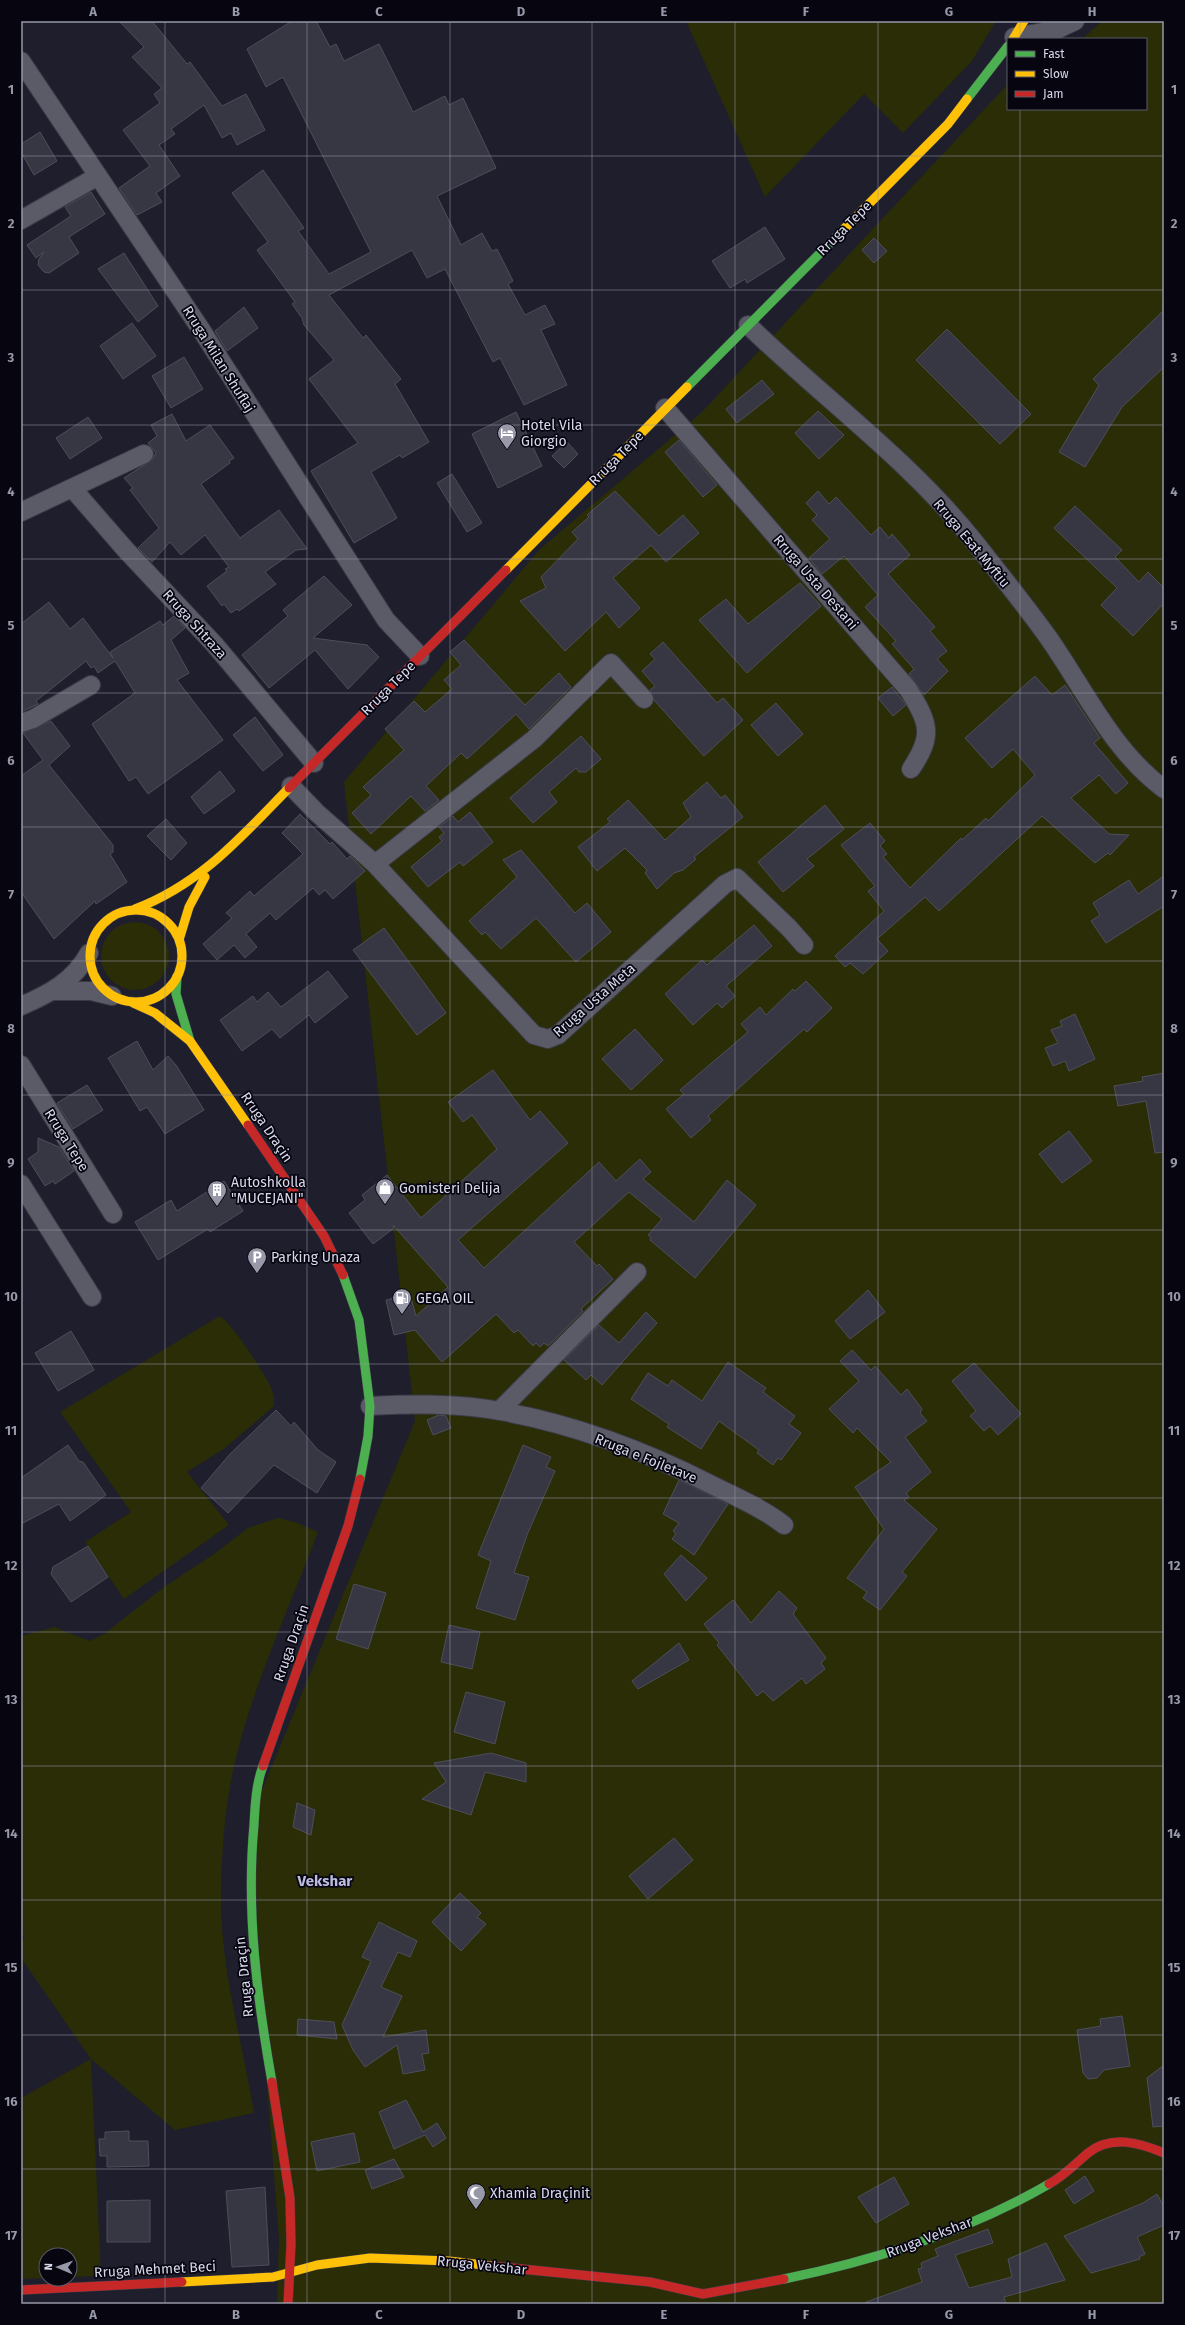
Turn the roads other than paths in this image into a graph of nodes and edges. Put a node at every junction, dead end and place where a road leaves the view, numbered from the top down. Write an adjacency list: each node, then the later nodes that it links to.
1 (1024, 21): 3 (main road, Rruga Tepe)
2 (1075, 21): 4 (street)
3 (1014, 38)
4 (1024, 38)
5 (1007, 47): 9 (main road, Rruga Tepe)
6 (21, 61): 7 (street, Rruga Milan Shuflaj)
7 (98, 176): 8 (street); 14 (street, Rruga Milan Shuflaj)
8 (21, 220)
9 (748, 325): 10 (main road, Rruga Tepe); 21 (street, Rruga Esat Myftiu)
10 (665, 408): 14 (main road, Rruga Tepe); 19 (street, Rruga Usta Destani)
11 (144, 454): 12 (street)
12 (72, 488): 13 (street); 18 (street, Rruga Shtraza)
13 (21, 512)
14 (420, 656): 18 (main road, Rruga Tepe)
15 (91, 685): 17 (street)
16 (644, 699): 23 (street)
17 (21, 723)
18 (314, 762): 20 (main road, Rruga Tepe)
19 (911, 769)
20 (291, 786): 22 (main road, Rruga Tepe); 23 (street, Rruga Usta Meta)
21 (1164, 789)
22 (215, 862): 24 (main road, Rruga Tepe); 25 (main road, Rruga Tepe)
23 (375, 864): 26 (street, Rruga Usta Meta)
24 (135, 909): 25 (main road, Rruga Tepe); 27 (main road, Rruga Tepe)
25 (179, 940): 28 (main road, Rruga Tepe)
26 (804, 945)
27 (89, 953): 29 (street, Rruga Tepe); 30 (main road, Rruga Tepe)
28 (178, 976): 31 (main road, Rruga Tepe); 33 (main road, Rruga Draçin)
29 (54, 991): 30 (street, Rruga Tepe); 32 (street, Rruga Tepe)
30 (112, 996): 31 (main road, Rruga Tepe)
31 (133, 1003): 33 (main road, Rruga Draçin)
32 (21, 1006)
33 (190, 1041): 39 (main road, Rruga Draçin)
34 (21, 1065): 36 (street, Rruga Tepe)
35 (21, 1184): 38 (street)
36 (113, 1214)
37 (637, 1272): 40 (street)
38 (92, 1297)
39 (370, 1406): 40 (street, Rruga e Fojletave); 43 (main road, Rruga Draçin)
40 (499, 1411): 41 (street, Rruga e Fojletave)
41 (784, 1525)
42 (1164, 2153): 44 (main road, Rruga Vekshar)
43 (289, 2274): 44 (main road, Rruga Vekshar); 45 (main road, Rruga Mehmet Beci); 46 (main road, Rruga Draçin)
44 (675, 2289): 47 (street)
45 (21, 2290)
46 (288, 2304)
47 (687, 2304)

